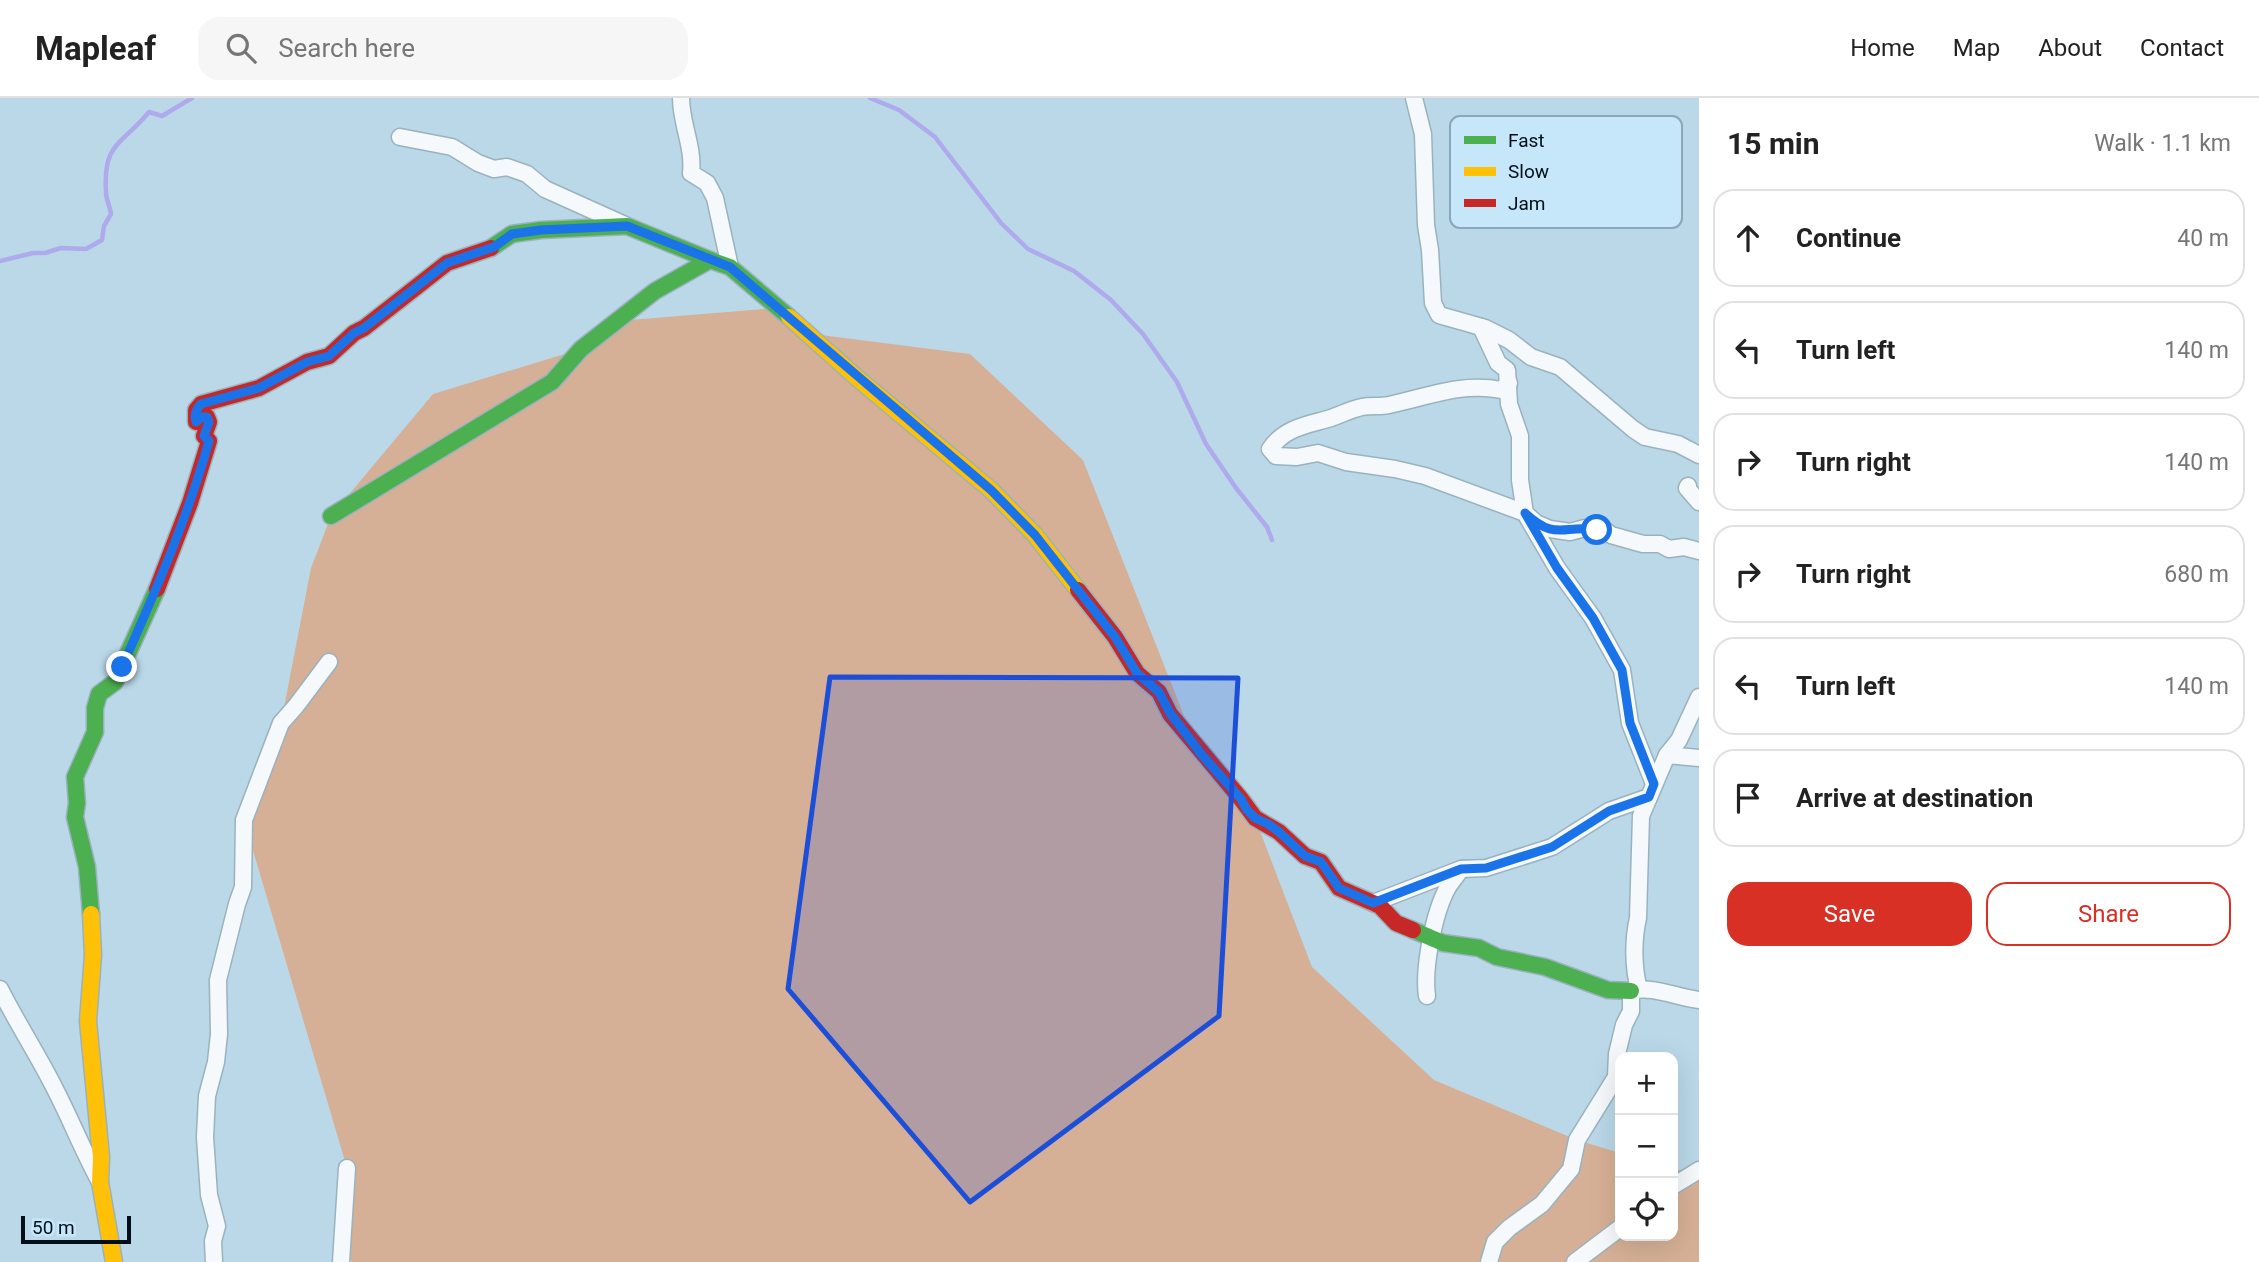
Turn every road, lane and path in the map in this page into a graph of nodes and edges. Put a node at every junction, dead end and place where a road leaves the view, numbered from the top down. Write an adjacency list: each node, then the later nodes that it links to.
1 (681, 98): 6 (street)
2 (1414, 98): 7 (street)
3 (400, 137): 4 (street)
4 (627, 226): 5 (street); 29 (street)
5 (710, 260): 6 (street); 13 (street)
6 (730, 267): 21 (street)
7 (1481, 327): 8 (street); 9 (street)
8 (1509, 383): 12 (street); 12 (street)
9 (1699, 455)
10 (1688, 486): 11 (street)
11 (1699, 502)
12 (1525, 513): 14 (street); 19 (street)
13 (331, 516)
14 (1699, 551)
15 (328, 662): 33 (street)
16 (1699, 697): 17 (street)
17 (1667, 755): 18 (street); 19 (street)
18 (1699, 758)
19 (1652, 791): 20 (street); 24 (street)
20 (1461, 869): 21 (street); 22 (street)
21 (1373, 903): 22 (street)
22 (1433, 938): 24 (street); 25 (street)
23 (0, 989): 29 (street)
24 (1635, 990): 26 (street); 35 (street)
25 (1427, 996)
26 (1699, 1000)
27 (347, 1168): 34 (street)
28 (1699, 1170): 30 (street)
29 (100, 1182): 32 (street)
30 (1678, 1183)
31 (1615, 1232): 36 (street)
32 (114, 1262)
33 (214, 1262)
34 (341, 1262)
35 (1489, 1262)
36 (1575, 1262)

